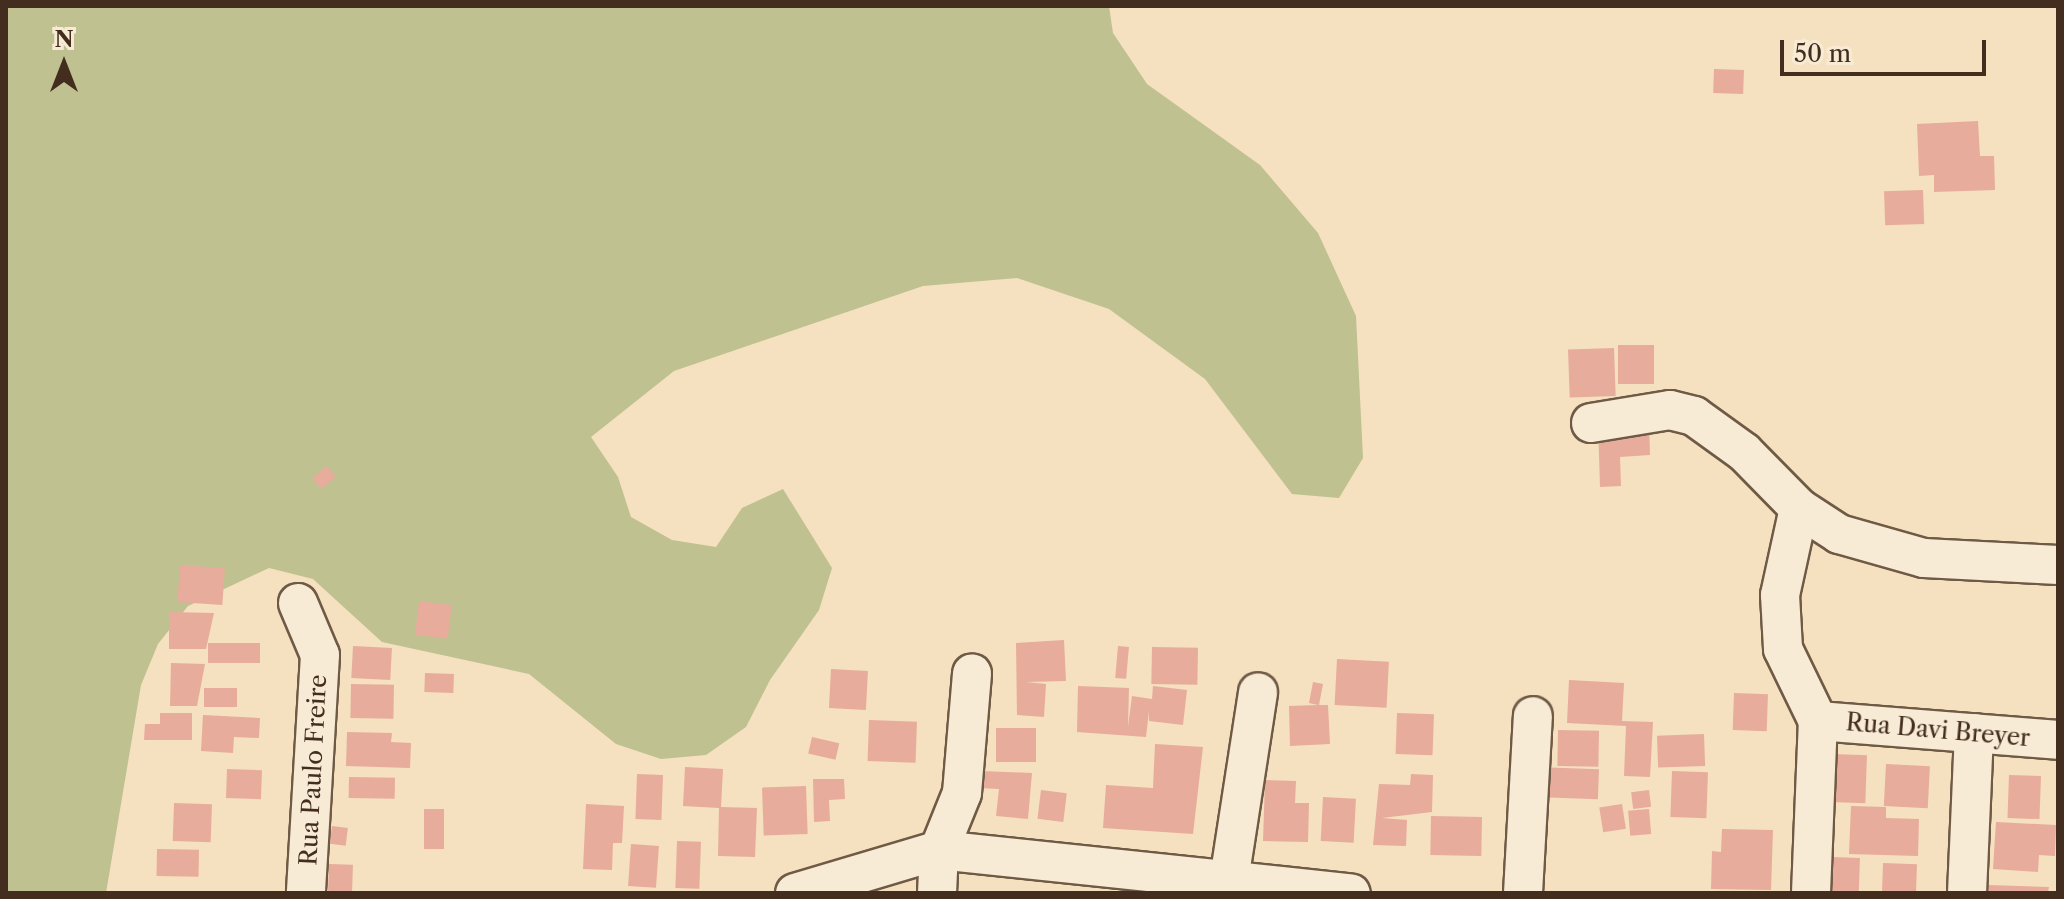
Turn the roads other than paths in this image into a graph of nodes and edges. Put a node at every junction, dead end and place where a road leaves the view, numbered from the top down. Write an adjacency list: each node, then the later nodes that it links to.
1 (1591, 423): 2 (street)
2 (1799, 508): 3 (street); 8 (street)
3 (2058, 565)
4 (298, 603): 13 (street, Rua Paulo Freire)
5 (972, 673): 11 (street)
6 (1258, 692): 12 (street)
7 (1533, 716): 17 (street)
8 (1818, 721): 9 (street, Rua Davi Breyer); 18 (street)
9 (1974, 733): 10 (street, Rua Davi Breyer); 19 (street)
10 (2058, 740)
11 (939, 850): 12 (street); 14 (street); 15 (street)
12 (1228, 888): 16 (street)
13 (306, 893)
14 (795, 893)
15 (937, 893)
16 (1351, 893)
17 (1523, 893)
18 (1811, 893)
19 (1967, 893)

